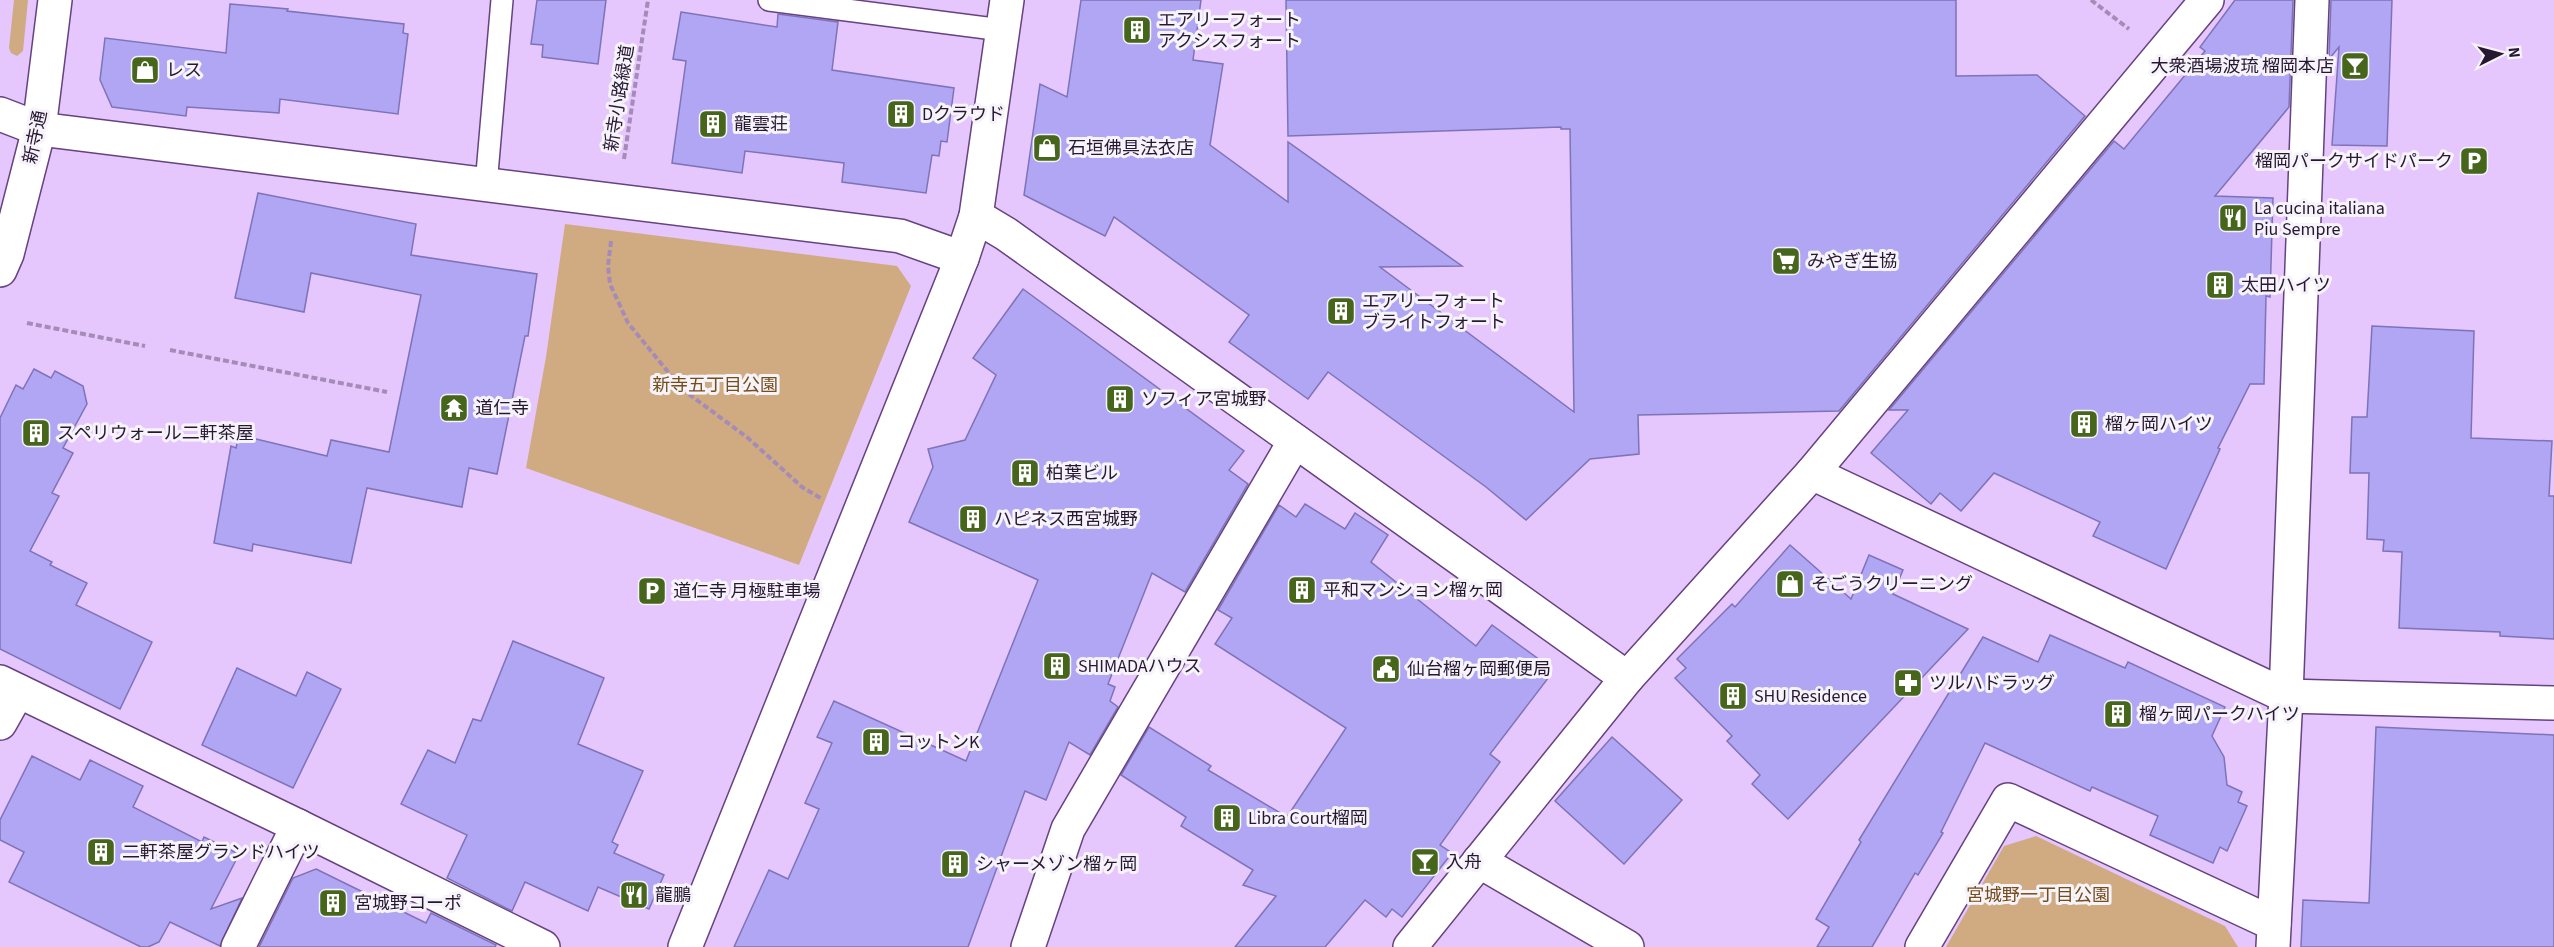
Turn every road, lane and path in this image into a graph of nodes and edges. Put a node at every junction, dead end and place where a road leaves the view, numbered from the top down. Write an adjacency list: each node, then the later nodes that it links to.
1 (55, 0): 9 (street, 新寺通)
2 (502, 0): 10 (lane)
3 (648, 0): 11 (path, 新寺小路緑道)
4 (769, 0): 7 (lane)
5 (2206, 0): 20 (street)
6 (2312, 0): 24 (street)
7 (1005, 15): 12 (street)
8 (0, 114): 9 (street)
9 (39, 129): 10 (street); 14 (street, 新寺通)
10 (486, 185): 11 (street)
11 (618, 200): 13 (street); 21 (path, 新寺小路緑道)
12 (976, 216): 13 (street); 19 (street)
13 (962, 258): 32 (street)
14 (0, 270)
15 (27, 323): 16 (path)
16 (145, 346)
17 (171, 350): 18 (path)
18 (387, 392)
19 (1295, 441): 22 (street); 33 (street)
20 (1812, 473): 22 (street); 24 (street)
21 (829, 503)
22 (1627, 678): 28 (street)
23 (9, 687): 26 (street); 27 (street)
24 (2286, 696): 25 (street); 29 (street)
25 (2554, 703)
26 (0, 723)
27 (298, 826): 30 (street); 31 (street)
28 (1479, 861): 34 (street); 35 (street)
29 (2274, 935): 36 (street)
30 (536, 946)
31 (238, 947)
32 (685, 947)
33 (1028, 947)
34 (1410, 947)
35 (1627, 947)
36 (1922, 947)

